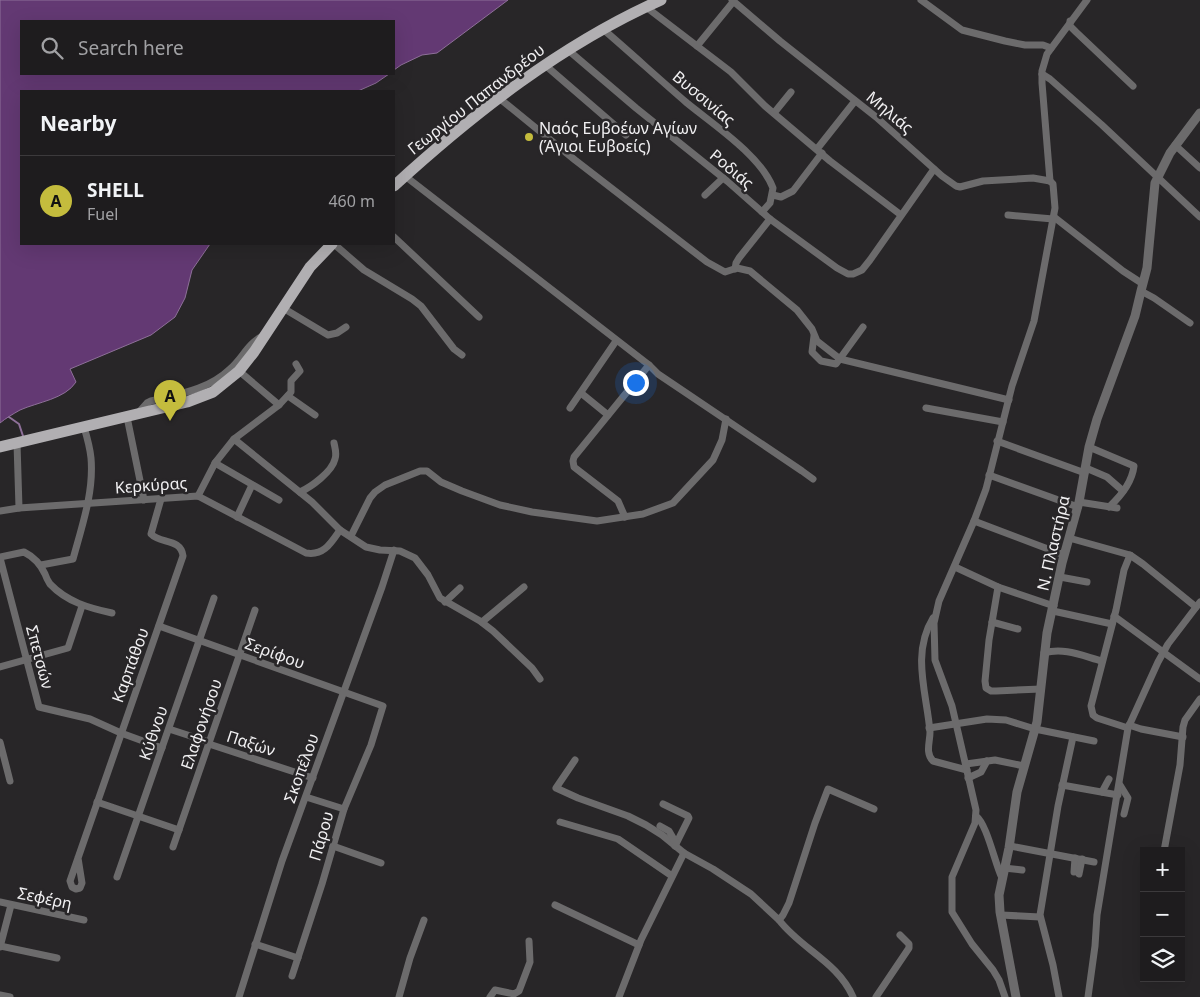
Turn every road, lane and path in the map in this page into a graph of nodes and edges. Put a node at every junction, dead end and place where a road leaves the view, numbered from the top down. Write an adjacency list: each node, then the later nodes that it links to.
1 (661, 0): 5 (main road, Γεωργίου Παπανδρέου)
2 (921, 0): 9 (street)
3 (1086, 0): 6 (street)
4 (733, 1): 8 (street); 16 (street, Μηλιάς)
5 (646, 7): 7 (main road, Γεωργίου Παπανδρέου); 8 (street)
6 (1070, 21): 9 (street); 13 (street)
7 (604, 30): 10 (main road, Γεωργίου Παπανδρέου); 30 (street, Βυσσινίας)
8 (697, 46): 17 (street)
9 (1051, 48): 12 (street)
10 (568, 50): 11 (main road, Γεωργίου Παπανδρέου); 26 (street, Ροδιάς)
11 (545, 65): 15 (main road, Γεωργίου Παπανδρέου); 19 (street)
12 (1042, 74): 24 (street); 27 (street)
13 (1133, 86)
14 (791, 92): 17 (street)
15 (499, 98): 25 (main road, Γεωργίου Παπανδρέου); 40 (street)
16 (855, 101): 21 (street); 23 (street, Μηλιάς)
17 (774, 113): 21 (street)
18 (1200, 113): 20 (street, Ν. Πλαστήρα)
19 (626, 135)
20 (1175, 146): 22 (street); 24 (street, Ν. Πλαστήρα)
21 (820, 151): 30 (street); 32 (street)
22 (1200, 168)
23 (934, 169): 27 (street, Μηλιάς); 32 (street)
24 (1157, 175): 34 (street); 41 (street, Ν. Πλαστήρα)
25 (405, 176): 28 (main road, Γεωργίου Παπανδρέου); 49 (street)
26 (724, 178): 29 (street); 31 (street, Ροδιάς)
27 (1050, 181): 35 (street)
28 (395, 185)
29 (705, 195)
30 (773, 195): 31 (street)
31 (762, 212): 36 (street, Ροδιάς)
32 (901, 215): 36 (street, Ροδιάς)
33 (1008, 215): 35 (street)
34 (1200, 217)
35 (1054, 218): 41 (street); 57 (street)
36 (770, 219): 40 (street)
37 (395, 238): 43 (street)
38 (332, 245): 42 (main road)
39 (334, 245): 50 (street)
40 (735, 268): 48 (street)
41 (1142, 287): 44 (street); 72 (street, Ν. Πλαστήρα)
42 (283, 308): 45 (street); 47 (main road)
43 (479, 317)
44 (1190, 322)
45 (346, 327)
46 (863, 327): 51 (street)
47 (266, 335): 54 (main road); 61 (street)
48 (814, 336): 51 (street); 51 (street)
49 (616, 341): 53 (street); 55 (street)
50 (462, 355)
51 (840, 359): 57 (street)
52 (296, 364): 56 (street)
53 (649, 365): 63 (street); 64 (street)
54 (239, 371): 58 (street); 61 (main road)
55 (581, 393): 59 (street); 63 (street)
56 (288, 396): 58 (street); 62 (street)
57 (1009, 400): 65 (street)
58 (280, 405): 67 (street)
59 (570, 408)
60 (926, 408): 65 (street)
61 (132, 415): 66 (main road); 82 (street)
62 (315, 415)
63 (608, 415): 91 (street)
64 (726, 420): 76 (street); 91 (street)
65 (1003, 422): 68 (street)
66 (84, 427): 69 (main road); 84 (street)
67 (234, 439): 73 (street); 79 (street)
68 (997, 441): 74 (street); 75 (street)
69 (17, 443): 71 (main road); 87 (street)
70 (334, 443): 79 (street)
71 (0, 447)
72 (1089, 447): 74 (street, Ν. Πλαστήρα); 78 (street)
73 (215, 463): 77 (street); 80 (street)
74 (1085, 471): 78 (street); 85 (street, Ν. Πλαστήρα)
75 (989, 475): 85 (street); 92 (street)
76 (813, 479)
77 (252, 484): 83 (street); 90 (street)
78 (1123, 491): 86 (street)
79 (300, 492): 93 (street)
80 (198, 496): 81 (street, Κερκύρας); 90 (street, Κερκύρας)
81 (162, 498): 82 (street, Κερκύρας); 118 (street, Καρπάθου)
82 (144, 500): 84 (street, Κερκύρας)
83 (279, 500)
84 (88, 504): 87 (street, Κερκύρας); 100 (street)
85 (1078, 505): 86 (street); 95 (street, Ν. Πλαστήρα)
86 (1108, 507): 88 (street)
87 (19, 508): 89 (street, Κερκύρας)
88 (1117, 508)
89 (0, 511)
90 (237, 517): 93 (street, Κερκύρας)
91 (625, 517): 94 (street)
92 (974, 522): 97 (street); 101 (street)
93 (340, 530): 94 (street)
94 (351, 536): 96 (street)
95 (1069, 538): 97 (street, Ν. Πλαστήρα); 98 (street)
96 (394, 550): 108 (street); 130 (street, Σκοπέλου)
97 (1064, 555): 102 (street, Ν. Πλαστήρα)
98 (1130, 555): 109 (street); 115 (street)
99 (0, 558): 100 (street); 124 (street, Σπετσών)
100 (41, 565): 110 (street)
101 (955, 566): 105 (street); 114 (street)
102 (1060, 576): 103 (street); 111 (street, Ν. Πλαστήρα)
103 (1087, 582)
104 (524, 586): 116 (street)
105 (998, 586): 111 (street); 117 (street)
106 (460, 588): 108 (street)
107 (214, 598): 120 (street, Κύθνου)
108 (445, 602): 116 (street)
109 (1198, 604): 121 (street)
110 (82, 606): 113 (street); 124 (street)
111 (1054, 609): 115 (street); 122 (street, Ν. Πλαστήρα)
112 (255, 610): 123 (street, Ελαφονήσου)
113 (112, 613)
114 (935, 615): 133 (street); 135 (street)
115 (1113, 620): 121 (street); 125 (street)
116 (482, 622): 127 (street)
117 (992, 622): 119 (street); 129 (street)
118 (158, 626): 120 (street, Σερίφου); 138 (street, Καρπάθου)
119 (1018, 629)
120 (200, 641): 123 (street, Σερίφου); 136 (street, Κύθνου)
121 (1163, 652): 128 (street); 134 (street)
122 (1044, 653): 125 (street); 129 (street, Ν. Πλαστήρα)
123 (240, 655): 130 (street, Σερίφου); 143 (street, Ελαφονήσου)
124 (26, 660): 126 (street); 138 (street, Σπετσών)
125 (1102, 661): 134 (street)
126 (0, 667)
127 (540, 679)
128 (1200, 679)
129 (1042, 689): 137 (street, Ν. Πλαστήρα)
130 (344, 692): 132 (street, Σερίφου); 149 (street, Σκοπέλου)
131 (1200, 699): 140 (street)
132 (383, 706): 159 (street, Πάρου)
133 (957, 724): 135 (street); 137 (street); 148 (street)
134 (1129, 726): 140 (street); 155 (street)
135 (929, 728): 148 (street)
136 (169, 729): 143 (street, Παξών); 144 (street, Κύθνου)
137 (1035, 729): 139 (street); 147 (street, Ν. Πλαστήρα)
138 (121, 733): 144 (street); 157 (street, Καρπάθου)
139 (1073, 737): 141 (street); 153 (street)
140 (1183, 737): 171 (street)
141 (1094, 741)
142 (0, 742): 152 (street)
143 (209, 743): 149 (street, Παξών); 166 (street, Ελαφονήσου)
144 (162, 748): 162 (street, Κύθνου)
145 (575, 760): 167 (street)
146 (987, 761): 147 (street); 148 (street); 150 (street)
147 (1024, 766): 169 (street, Ν. Πλαστήρα)
148 (966, 767): 150 (street)
149 (313, 778): 156 (street, Σκοπέλου)
150 (968, 778): 163 (street)
151 (1109, 779): 154 (street)
152 (10, 781)
153 (1062, 785): 154 (street); 172 (street)
154 (1102, 792): 155 (street)
155 (1125, 796): 161 (street); 211 (street)
156 (306, 797): 159 (street); 194 (street, Σκοπέλου)
157 (97, 802): 162 (street); 174 (street, Καρπάθου)
158 (663, 804): 167 (street)
159 (344, 809): 168 (street, Πάρου)
160 (874, 809): 191 (street)
161 (1124, 814)
162 (139, 816): 166 (street); 182 (street, Κύθνου)
163 (976, 816): 183 (street); 208 (street)
164 (560, 822): 181 (street)
165 (660, 826): 167 (street)
166 (179, 830): 170 (street, Ελαφονήσου)
167 (676, 845): 173 (street)
168 (333, 846): 177 (street); 198 (street, Πάρου)
169 (1010, 846): 172 (street); 178 (street, Ν. Πλαστήρα)
170 (173, 847)
171 (1165, 847)
172 (1051, 852): 175 (street); 188 (street)
173 (684, 853): 181 (street); 191 (street)
174 (78, 858)
175 (1079, 858): 176 (street); 180 (street)
176 (1094, 862)
177 (381, 863)
178 (1004, 868): 179 (street); 183 (street, Ν. Πλαστήρα)
179 (1022, 870)
180 (1076, 873)
181 (672, 876): 195 (street)
182 (117, 877)
183 (1002, 878): 187 (street, Ν. Πλαστήρα)
184 (0, 902): 185 (street, Σεφέρη)
185 (11, 904): 189 (street, Σεφέρη); 196 (street)
186 (556, 905): 195 (street)
187 (1001, 915): 188 (street); 209 (street, Ν. Πλαστήρα)
188 (1040, 917): 210 (street)
189 (84, 920)
190 (424, 920): 203 (street)
191 (779, 920): 206 (street)
192 (900, 935): 207 (street)
193 (529, 940): 204 (street)
194 (255, 944): 198 (street); 202 (street, Σκοπέλου)
195 (639, 945): 205 (street)
196 (0, 946): 197 (street)
197 (57, 958)
198 (298, 958): 199 (street, Πάρου)
199 (292, 976)
200 (0, 995): 201 (street)
201 (10, 997)
202 (239, 997)
203 (399, 997)
204 (490, 997)
205 (620, 997)
206 (852, 997)
207 (876, 997)
208 (1005, 997)
209 (1016, 997)
210 (1059, 997)
211 (1088, 997)

